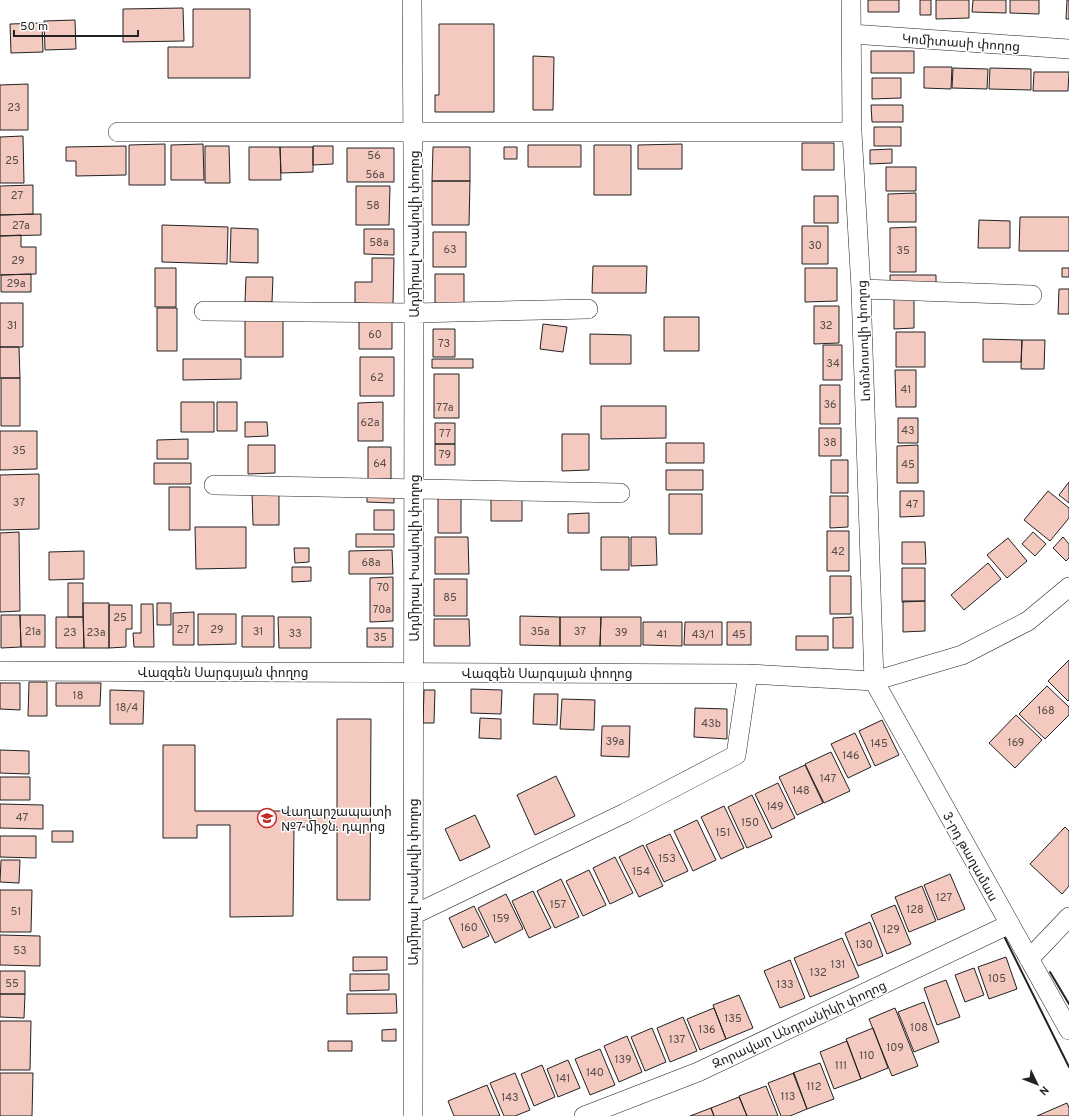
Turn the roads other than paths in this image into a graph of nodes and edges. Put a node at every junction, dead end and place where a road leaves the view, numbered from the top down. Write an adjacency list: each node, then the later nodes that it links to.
1 (412, 0): 6 (street, Ադմիրալ Իսակովի փողոց)
2 (851, 0): 3 (street, Լոմոնոսովի փողոց)
3 (852, 34): 4 (street, Կոմիտասի փողոց); 7 (street, Լոմոնոսովի փողոց)
4 (1069, 49)
5 (118, 132): 6 (street)
6 (414, 132): 7 (street); 12 (street, Ադմիրալ Իսակովի փողոց)
7 (852, 132): 8 (street, Լոմոնոսովի փողոց)
8 (861, 289): 9 (street); 20 (street, Լոմոնոսովի փողոց)
9 (1032, 295)
10 (588, 309): 12 (street)
11 (204, 311): 12 (street)
12 (414, 313): 14 (street, Ադմիրալ Իսակովի փողոց)
13 (214, 485): 14 (street)
14 (414, 490): 15 (street); 18 (street, Ադմիրալ Իսակովի փողոց)
15 (620, 493)
16 (1069, 587): 20 (street, Վազգեն Սարգսյան փողոց)
17 (0, 671): 18 (street, Վազգեն Սարգսյան փողոց)
18 (414, 672): 19 (street, Վազգեն Սարգսյան փողոց); 21 (street, Ադմիրալ Իսակովի փողոց)
19 (748, 674): 20 (street, Վազգեն Սարգսյան փողոց); 21 (street)
20 (874, 681): 23 (street, 3-րդ թաղամաս)
21 (413, 915): 26 (street, Ադմիրալ Իսակովի փողոց)
22 (1069, 917): 24 (street)
23 (1010, 924): 24 (street, 3-րդ թաղամաս); 27 (street, Զորավար Անդրանիկի փողոց)
24 (1029, 959): 25 (street, 3-րդ թաղամաս)
25 (1069, 1030)
26 (413, 1116)
27 (584, 1116)

